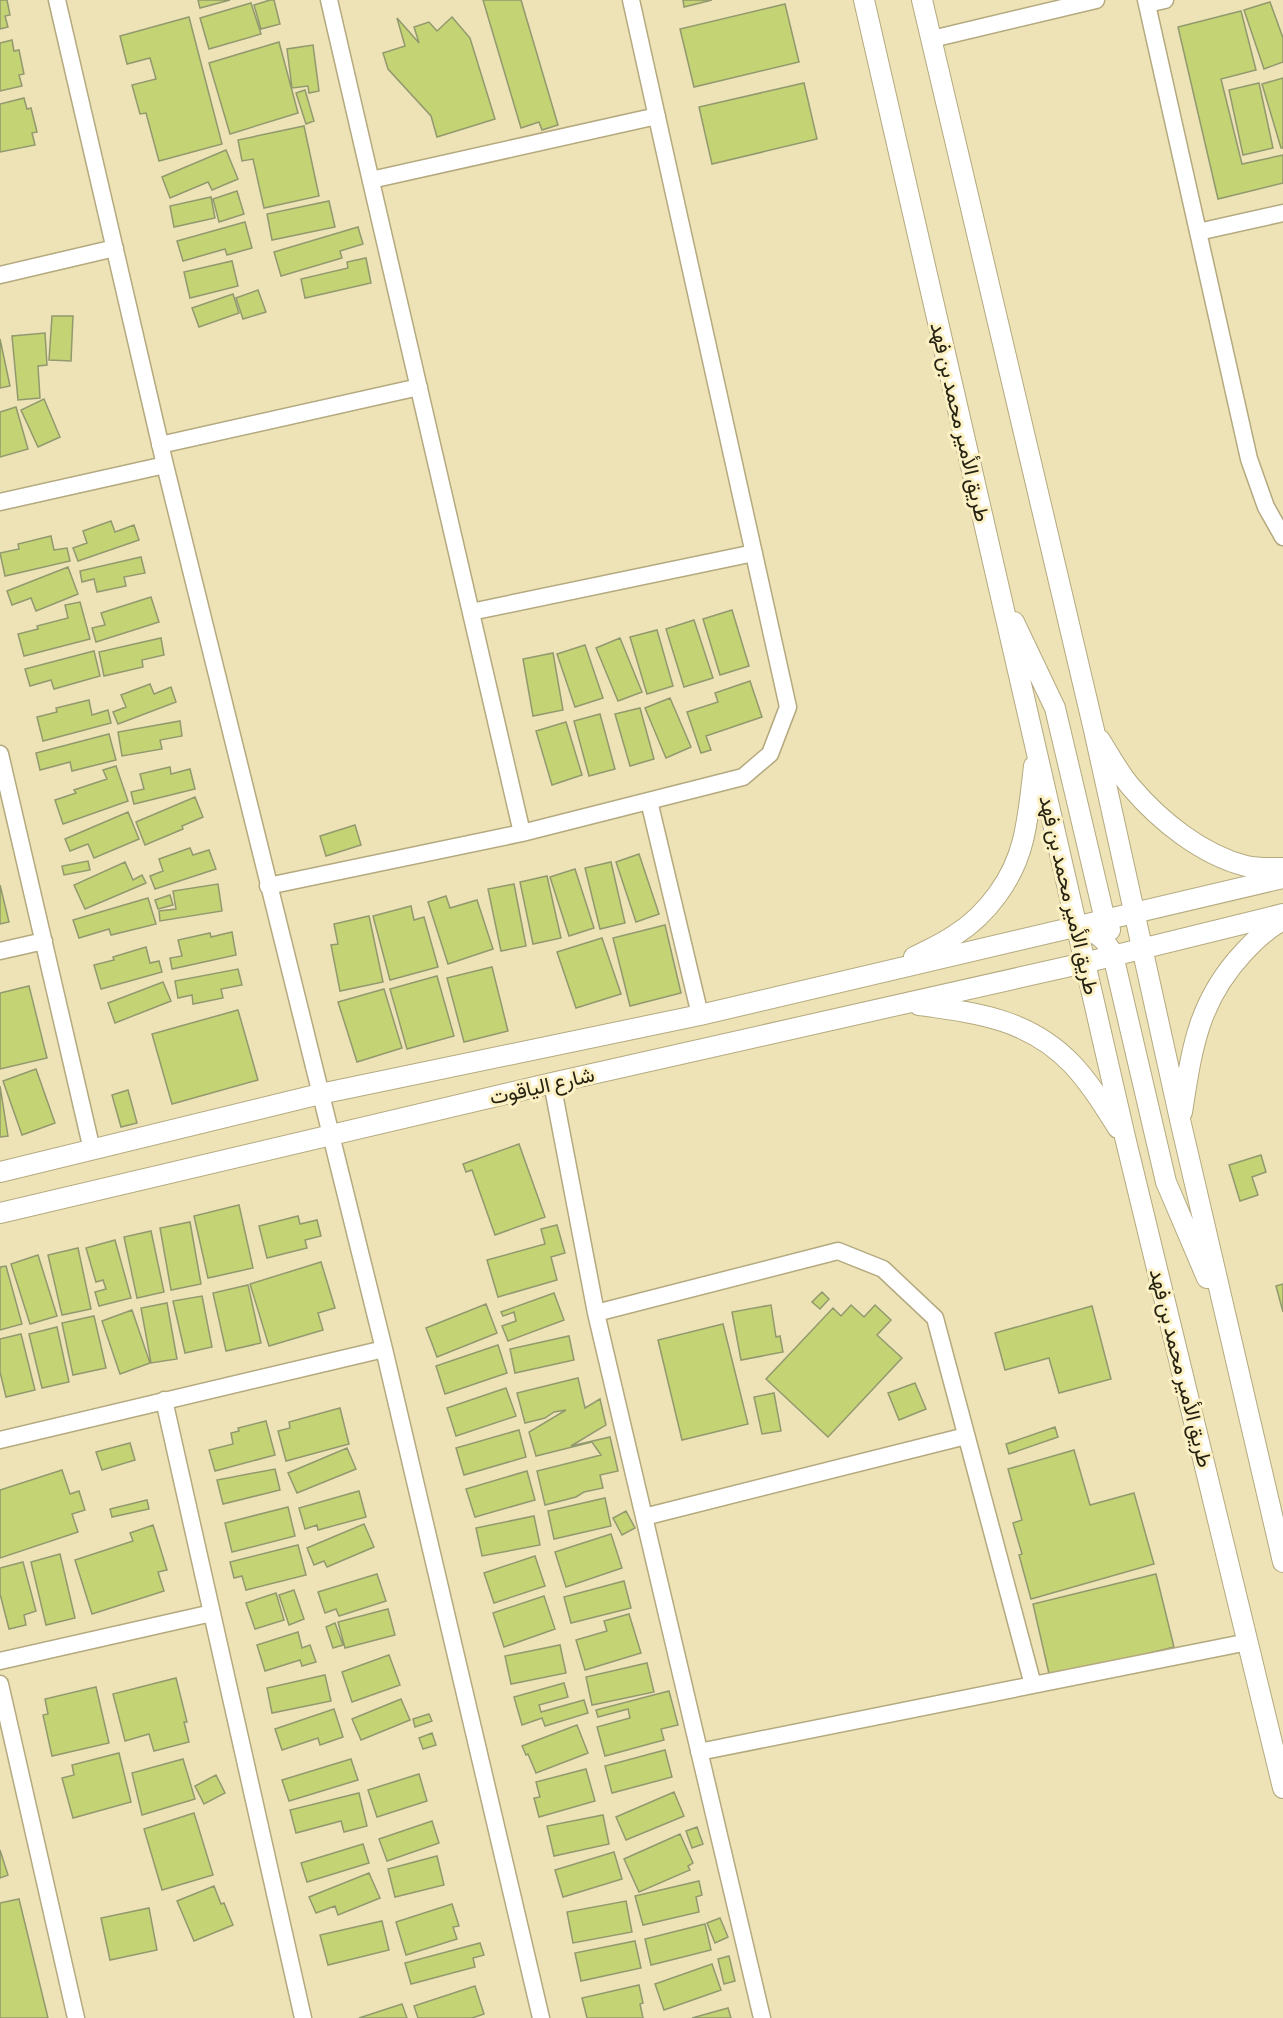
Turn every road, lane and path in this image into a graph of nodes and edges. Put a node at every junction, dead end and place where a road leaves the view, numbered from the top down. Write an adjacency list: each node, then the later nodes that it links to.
1 (57, 0): 14 (street)
2 (329, 0): 11 (street)
3 (631, 0): 10 (street)
4 (864, 0): 22 (street, طريق الأمير محمد بن فهد)
5 (922, 0): 9 (street)
6 (1096, 0): 9 (street)
7 (1165, 0): 8 (street)
8 (1146, 2): 13 (street)
9 (932, 39): 24 (street)
10 (657, 116): 11 (street); 21 (street)
11 (371, 180): 16 (street)
12 (1283, 213): 13 (street)
13 (1198, 232): 20 (street)
14 (115, 248): 15 (street); 17 (street)
15 (0, 275)
16 (419, 387): 17 (street); 23 (street)
17 (160, 445): 18 (street)
18 (165, 465): 19 (street); 31 (street)
19 (0, 502)
20 (1283, 537)
21 (754, 553): 23 (street); 27 (street)
22 (998, 588): 25 (street, طريق الأمير محمد بن فهد); 36 (street)
23 (471, 612): 28 (street)
24 (1094, 730): 29 (street); 32 (street)
25 (1036, 752): 35 (street, طريق الأمير محمد بن فهد); 41 (street)
26 (0, 754): 37 (street)
27 (649, 801): 28 (street); 43 (street)
28 (522, 833): 31 (street)
29 (1283, 868)
30 (1283, 878): 32 (street)
31 (268, 886): 45 (street)
32 (1135, 912): 36 (street); 38 (street)
33 (1283, 914): 38 (street)
34 (1283, 920): 46 (street)
35 (1076, 927): 36 (street); 40 (street, طريق الأمير محمد بن فهد); 41 (street, شارع الياقوت)
36 (1109, 938): 38 (street); 40 (street, شارع الياقوت); 53 (street)
37 (44, 942): 39 (street); 49 (street)
38 (1143, 948): 46 (street)
39 (0, 951)
40 (1084, 963): 42 (street, شارع الياقوت); 48 (street, طريق الأمير محمد بن فهد)
41 (892, 969): 43 (street, شارع الياقوت)
42 (908, 1003): 44 (street, شارع الياقوت); 48 (street)
43 (700, 1015): 45 (street, شارع الياقوت)
44 (552, 1083): 47 (street, شارع الياقوت); 52 (street)
45 (320, 1094): 47 (street); 49 (street, شارع الياقوت)
46 (1181, 1124): 53 (street)
47 (331, 1135): 51 (street, شارع الياقوت); 54 (street)
48 (1125, 1137): 61 (street, طريق الأمير محمد بن فهد)
49 (92, 1150): 50 (street, شارع الياقوت)
50 (0, 1172)
51 (0, 1213)
52 (596, 1313): 56 (street); 58 (street)
53 (1228, 1326): 59 (street)
54 (384, 1349): 55 (street); 69 (street)
55 (164, 1400): 57 (street); 60 (street)
56 (966, 1436): 58 (street); 64 (street)
57 (0, 1440)
58 (644, 1517): 65 (street)
59 (1283, 1562)
60 (212, 1612): 62 (street); 68 (street)
61 (1248, 1642): 64 (street); 66 (street, طريق الأمير محمد بن فهد)
62 (0, 1661)
63 (0, 1684): 67 (street)
64 (1033, 1685): 65 (street)
65 (699, 1752): 70 (street)
66 (1283, 1788)
67 (76, 2018)
68 (303, 2018)
69 (541, 2018)
70 (762, 2018)

